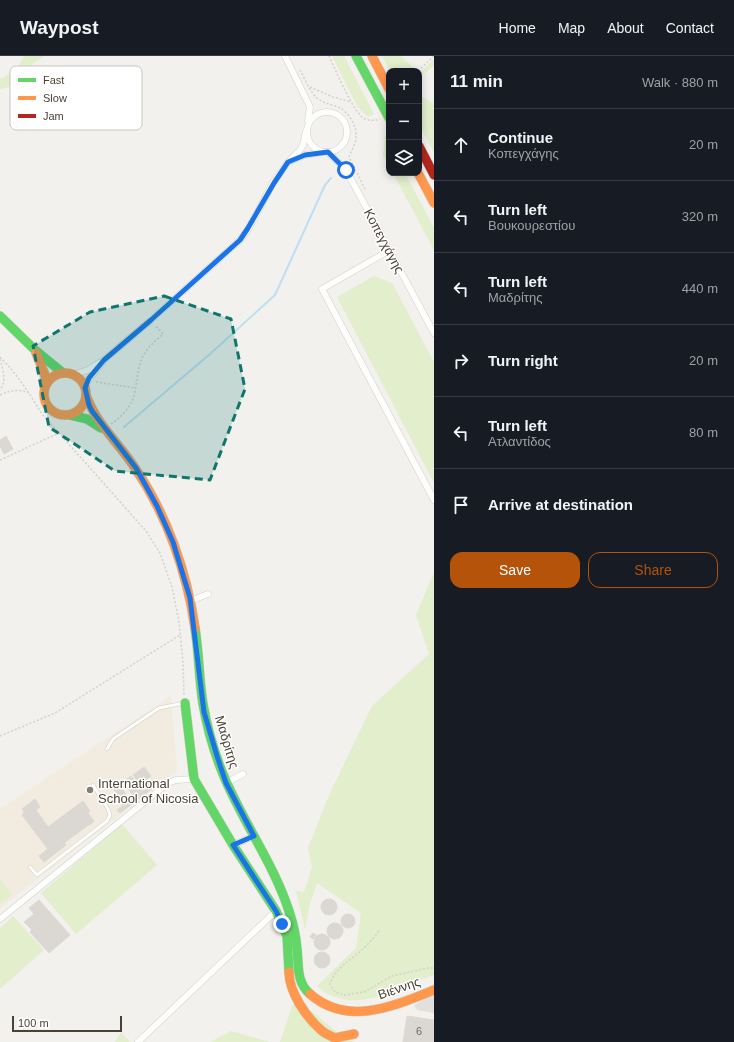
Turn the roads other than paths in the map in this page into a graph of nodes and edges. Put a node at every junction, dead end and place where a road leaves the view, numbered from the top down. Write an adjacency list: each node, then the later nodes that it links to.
1 (285, 56): 6 (street)
2 (356, 56): 5 (main road)
3 (372, 56): 4 (main road)
4 (386, 83)
5 (385, 119)
6 (308, 123): 7 (street); 8 (street)
7 (306, 132): 8 (street); 10 (street)
8 (326, 152): 10 (street); 14 (street, Κοπεγχάγης)
9 (422, 152): 11 (main road)
10 (288, 162): 18 (street)
11 (434, 175)
12 (420, 176): 13 (main road)
13 (434, 203)
14 (390, 250): 16 (street, Κοπεγχάγης); 24 (street)
15 (0, 316): 17 (main road)
16 (434, 333)
17 (35, 350): 19 (main road); 20 (main road)
18 (104, 360): 19 (street); 21 (street)
19 (68, 374): 20 (main road); 21 (main road)
20 (46, 384): 22 (main road)
21 (86, 391): 22 (main road); 23 (main road, Μαδρίτης)
22 (70, 415): 23 (main road, Μαδρίτης)
23 (109, 434): 26 (main road, Μαδρίτης)
24 (434, 500)
25 (208, 594): 26 (street)
26 (190, 601): 31 (main road, Μαδρίτης)
27 (185, 703): 28 (lane); 30 (main road)
28 (107, 748)
29 (243, 774): 31 (street)
30 (194, 779): 34 (main road); 37 (street)
31 (226, 783): 33 (main road, Μαδρίτης)
32 (93, 785): 35 (lane)
33 (254, 836): 34 (street); 39 (main road, Μαδρίτης)
34 (233, 845): 36 (main road)
35 (30, 867)
36 (276, 911): 40 (main road); 41 (street)
37 (0, 919)
38 (434, 990): 39 (main road, Βιέννης)
39 (372, 1011)
40 (354, 1034)
41 (138, 1042)

